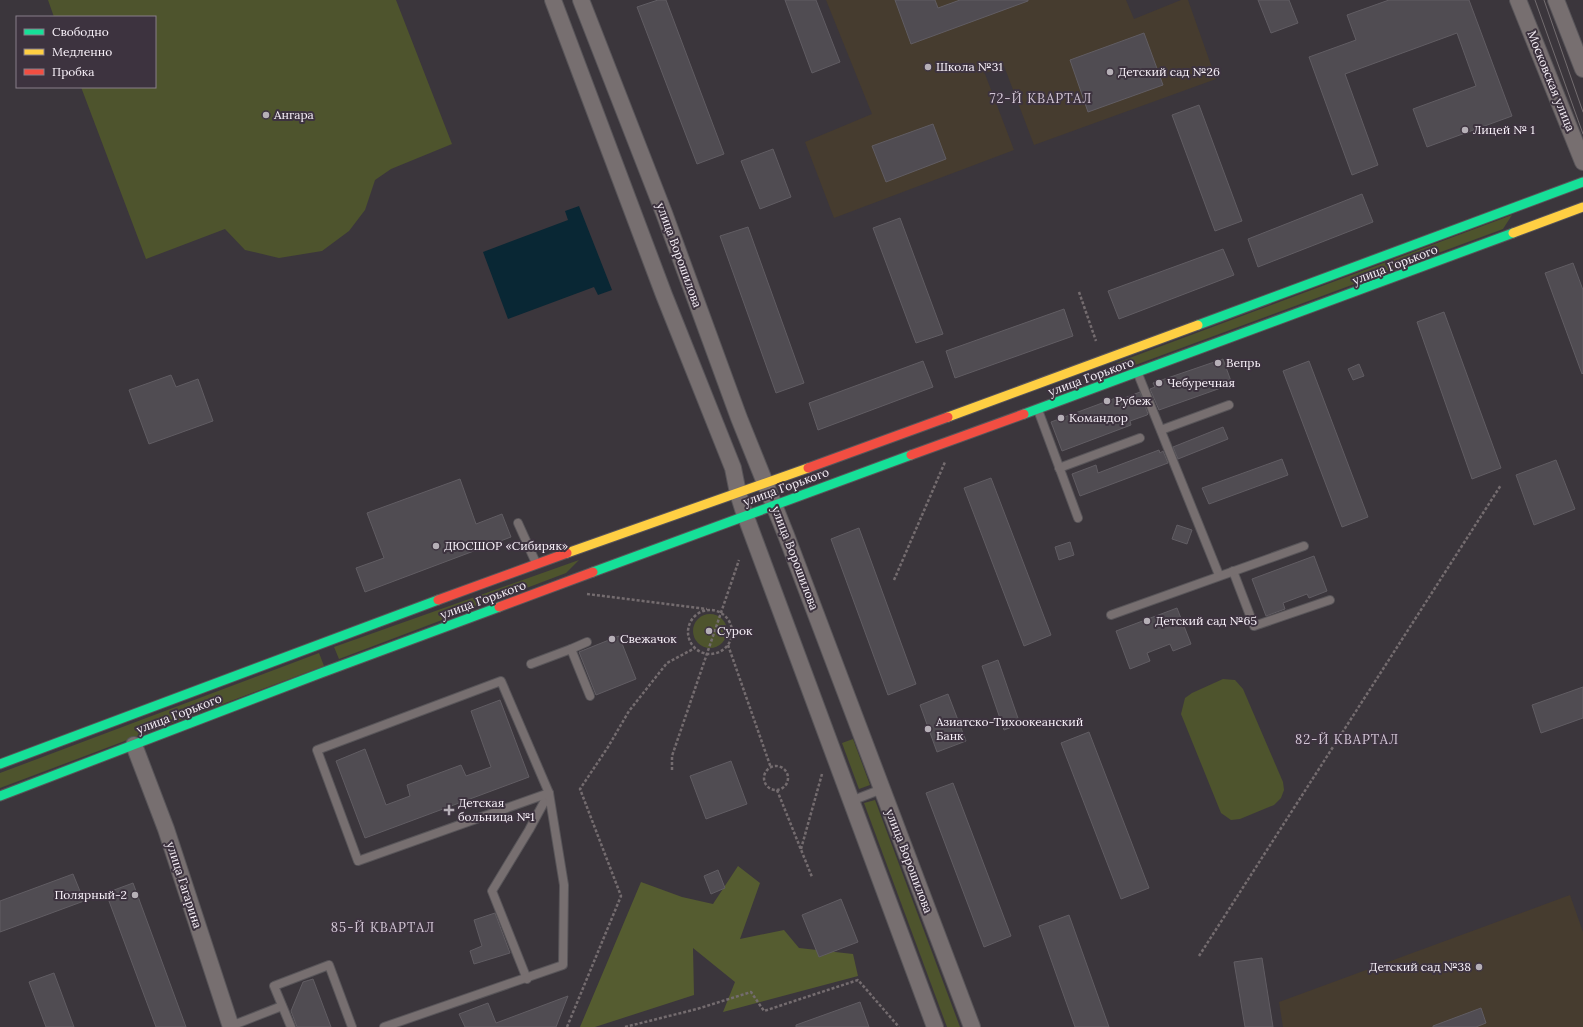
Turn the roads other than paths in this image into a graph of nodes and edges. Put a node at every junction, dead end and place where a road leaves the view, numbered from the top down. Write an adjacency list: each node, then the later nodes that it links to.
1 (553, 0): 16 (street)
2 (581, 0): 15 (street, улица Ворошилова)
3 (1518, 0): 6 (street, Московская улица)
4 (1556, 0): 5 (street)
5 (1583, 68)
6 (1583, 162)
7 (1583, 182): 15 (main road, улица Горького)
8 (1583, 207): 9 (main road, улица Горького)
9 (1138, 373): 11 (main road, улица Горького); 12 (lane)
10 (1229, 405): 12 (lane)
11 (1037, 409): 14 (lane); 17 (main road, улица Горького)
12 (1161, 430): 24 (lane)
13 (1140, 438): 14 (lane)
14 (1059, 468): 19 (lane)
15 (766, 483): 16 (main road, улица Горького); 17 (street, улица Ворошилова)
16 (738, 493): 18 (street); 22 (main road, улица Горького)
17 (774, 505): 18 (main road, улица Горького); 37 (street, улица Ворошилова)
18 (746, 515): 33 (main road, улица Горького); 40 (street)
19 (1078, 518)
20 (518, 523): 22 (lane)
21 (1304, 546): 23 (lane)
22 (536, 564): 28 (main road, улица Горького)
23 (1233, 571): 24 (lane); 25 (lane)
24 (1219, 576): 26 (lane)
25 (1330, 600)
26 (1111, 615)
27 (587, 642): 29 (lane)
28 (312, 647): 30 (main road); 36 (main road, улица Горького)
29 (571, 649): 32 (lane); 34 (lane)
30 (327, 651)
31 (332, 659): 33 (main road)
32 (531, 664)
33 (321, 673): 35 (main road, улица Горького)
34 (590, 696)
35 (134, 745): 39 (main road, улица Горького); 43 (street, улица Гагарина)
36 (0, 764)
37 (882, 789): 40 (lane); 48 (street, улица Ворошилова)
38 (548, 793): 38 (lane); 41 (lane); 41 (lane)
39 (0, 796)
40 (851, 801): 47 (street)
41 (527, 979): 46 (lane)
42 (282, 1006): 43 (lane); 44 (lane); 45 (lane)
43 (231, 1026)
44 (291, 1027)
45 (352, 1027)
46 (384, 1027)
47 (935, 1027)
48 (972, 1027)

